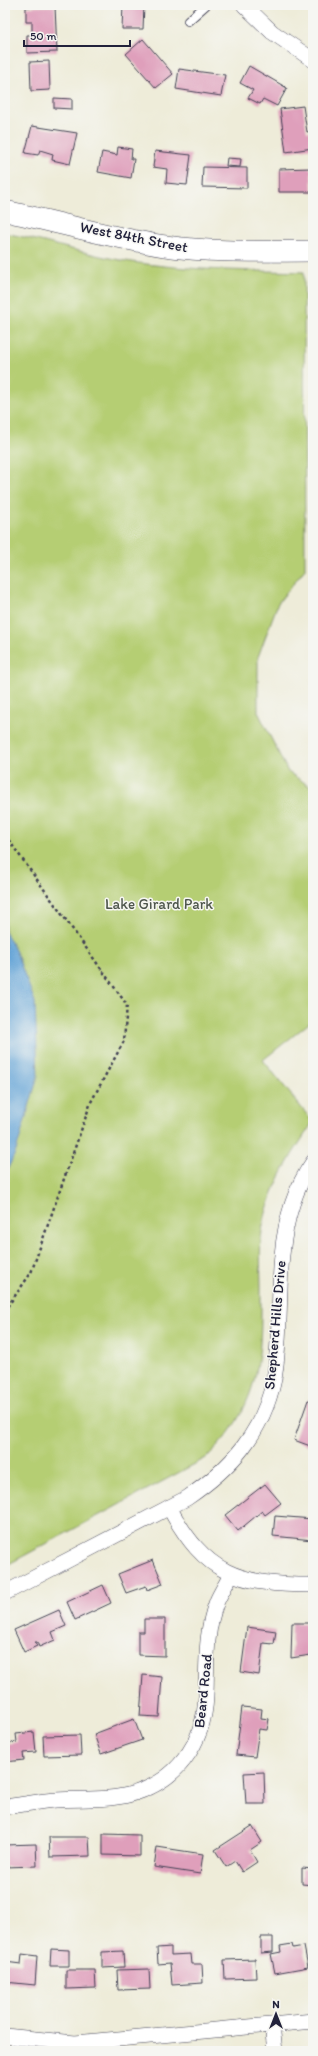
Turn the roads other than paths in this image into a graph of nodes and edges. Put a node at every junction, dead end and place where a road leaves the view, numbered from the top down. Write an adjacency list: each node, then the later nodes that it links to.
1 (206, 5): 3 (lane)
2 (244, 5): 4 (street)
3 (188, 20)
4 (313, 60)
5 (5, 211): 6 (street, West 84th Street)
6 (313, 251)
7 (313, 1162): 8 (street, Shepherd Hills Drive)
8 (169, 1506): 9 (street); 11 (street, Shepherd Hills Drive)
9 (231, 1574): 10 (street); 12 (street, Beard Road)
10 (313, 1585)
11 (5, 1593)
12 (5, 1807)
13 (313, 2020): 14 (street)
14 (272, 2025): 16 (street); 17 (street)
15 (5, 2036): 16 (street)
16 (30, 2045)
17 (275, 2051)

